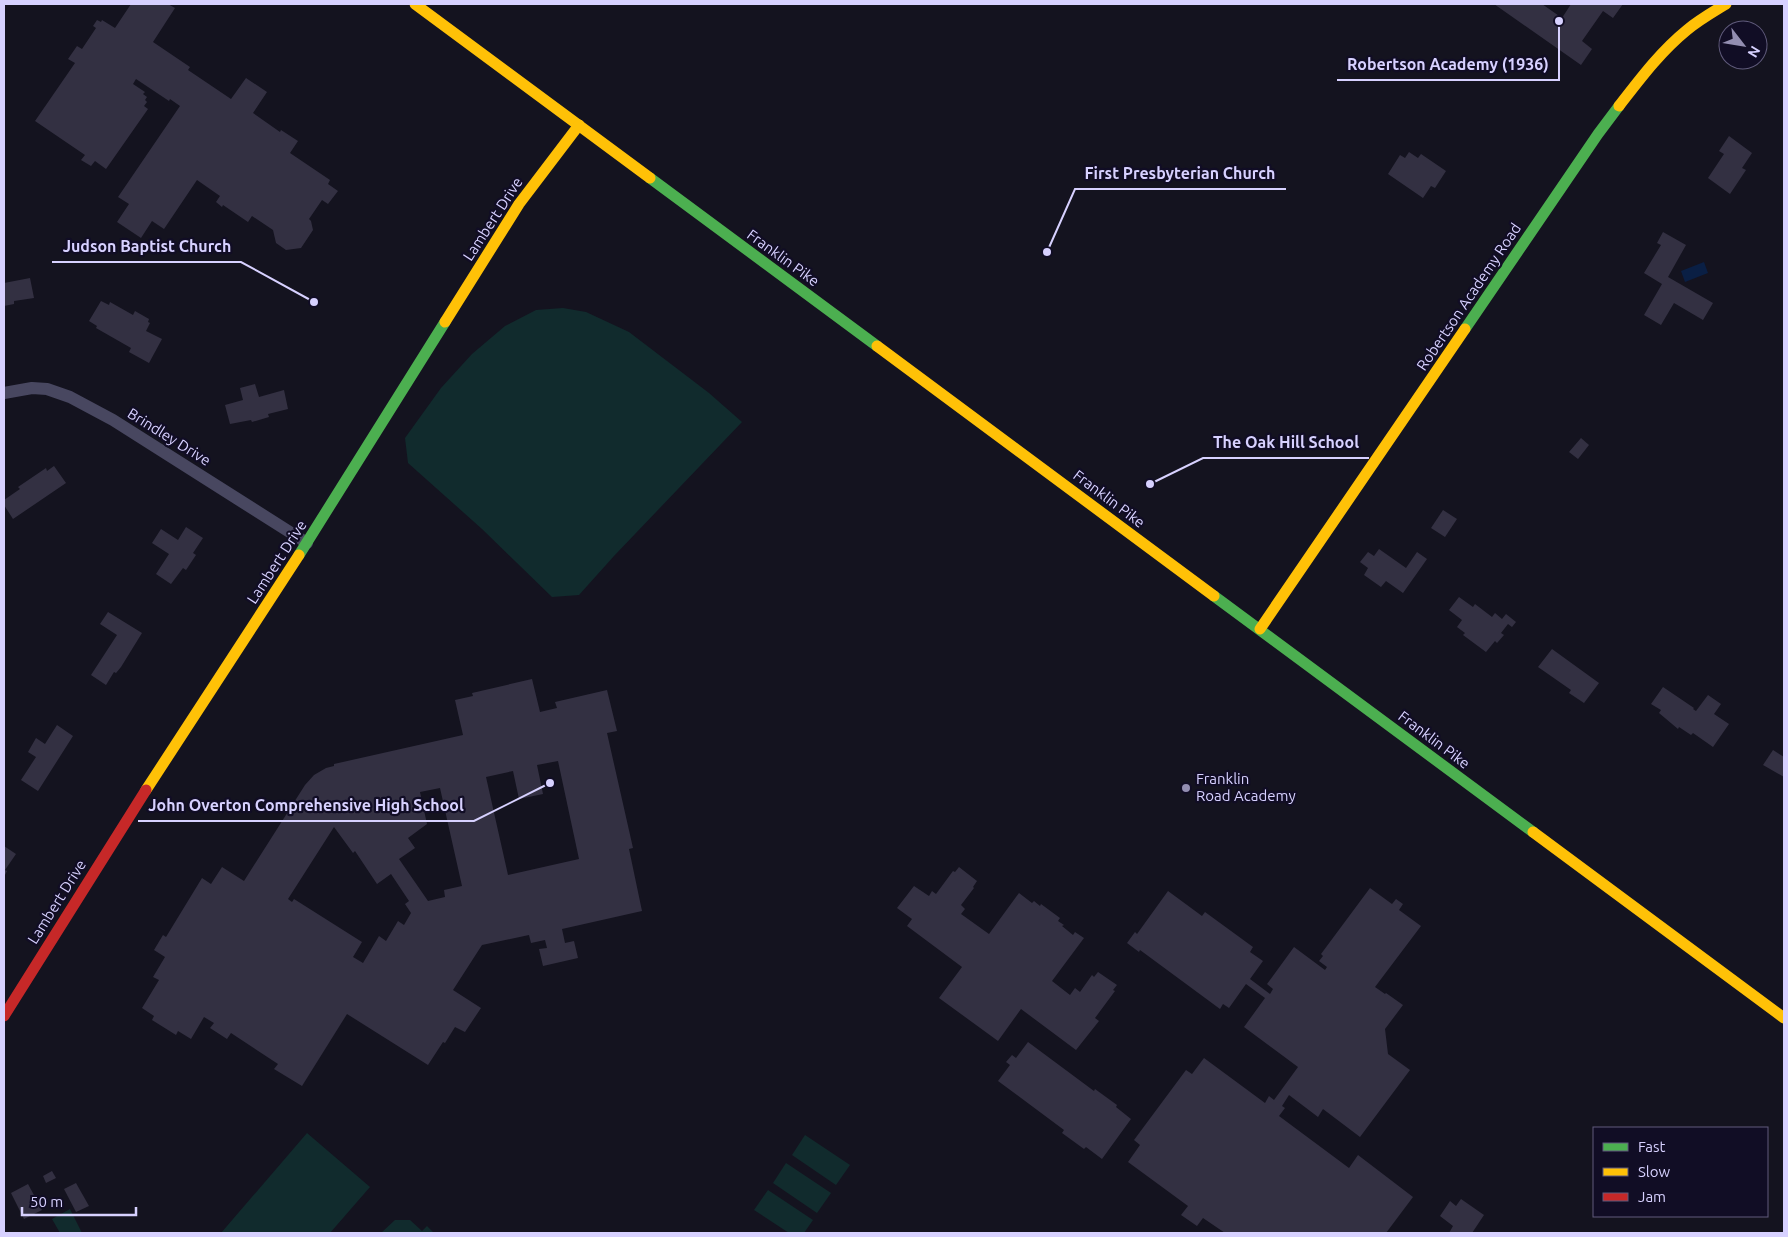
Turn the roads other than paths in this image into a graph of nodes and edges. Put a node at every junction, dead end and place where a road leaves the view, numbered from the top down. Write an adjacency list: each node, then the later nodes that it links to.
1 (415, 4): 3 (street, Franklin Pike)
2 (1726, 4): 6 (street, Robertson Academy Road)
3 (579, 126): 5 (street, Lambert Drive); 6 (street, Franklin Pike)
4 (4, 393): 5 (street, Brindley Drive)
5 (307, 543): 7 (street, Lambert Drive)
6 (1260, 629): 8 (street, Franklin Pike)
7 (4, 1016)
8 (1784, 1018)

